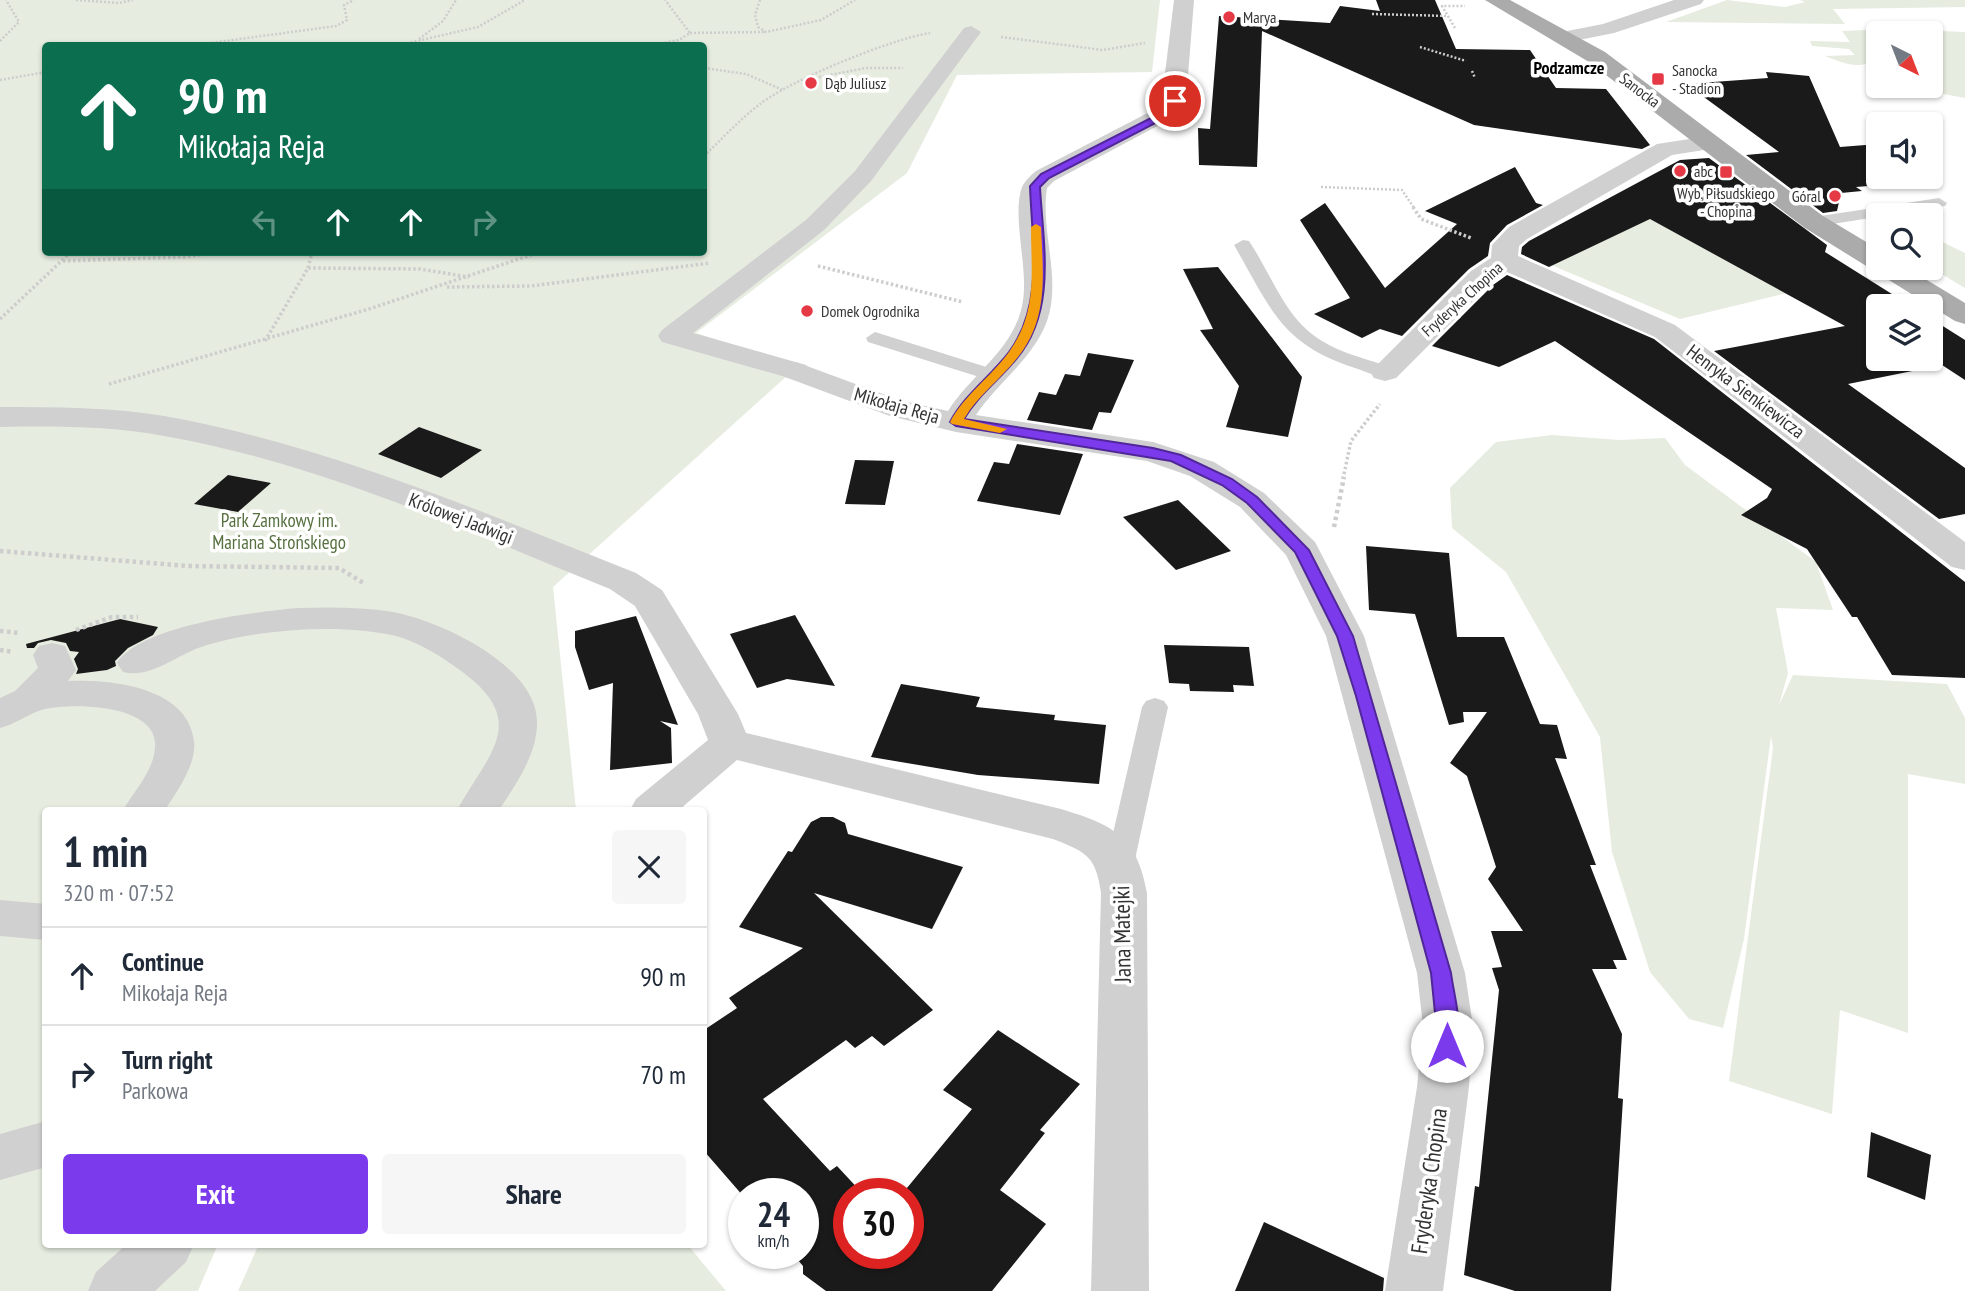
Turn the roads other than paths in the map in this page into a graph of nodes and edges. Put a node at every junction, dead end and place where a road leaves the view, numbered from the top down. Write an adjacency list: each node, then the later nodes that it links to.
1 (1184, 0): 17 (street)
2 (1501, 0): 5 (main road, Sanocka)
3 (1693, 0): 5 (street)
4 (971, 32): 15 (street)
5 (1564, 37): 6 (main road, Sanocka)
6 (1709, 144): 8 (main road, Sanocka); 10 (street, Fryderyka Chopina)
7 (1866, 214): 8 (lane)
8 (1814, 222): 11 (main road, Sanocka)
9 (1243, 245): 16 (lane, Fryderyka Chopina)
10 (1494, 251): 16 (street, Fryderyka Chopina); 21 (street, Henryka Sienkiewicza)
11 (1866, 254)
12 (1908, 280): 13 (main road)
13 (1965, 315)
14 (875, 338): 17 (lane)
15 (796, 371): 19 (street, Mikołaja Reja)
16 (1385, 372)
17 (992, 375): 19 (street)
18 (0, 417): 26 (street, Królowej Jadwigi)
19 (956, 422): 20 (street, Mikołaja Reja)
20 (1318, 539): 36 (street, Fryderyka Chopina)
21 (1965, 559)
22 (52, 655): 25 (street)
23 (83, 694): 25 (street); 27 (street); 28 (street)
24 (1156, 707): 30 (lane)
25 (14, 708)
26 (730, 744): 29 (street); 30 (street, Jana Matejki)
27 (146, 807)
28 (480, 807)
29 (655, 807)
30 (1120, 864): 35 (street, Jana Matejki)
31 (42, 1145): 32 (street)
32 (0, 1157)
33 (163, 1248): 34 (street)
34 (115, 1291)
35 (1119, 1291)
36 (1414, 1291)

